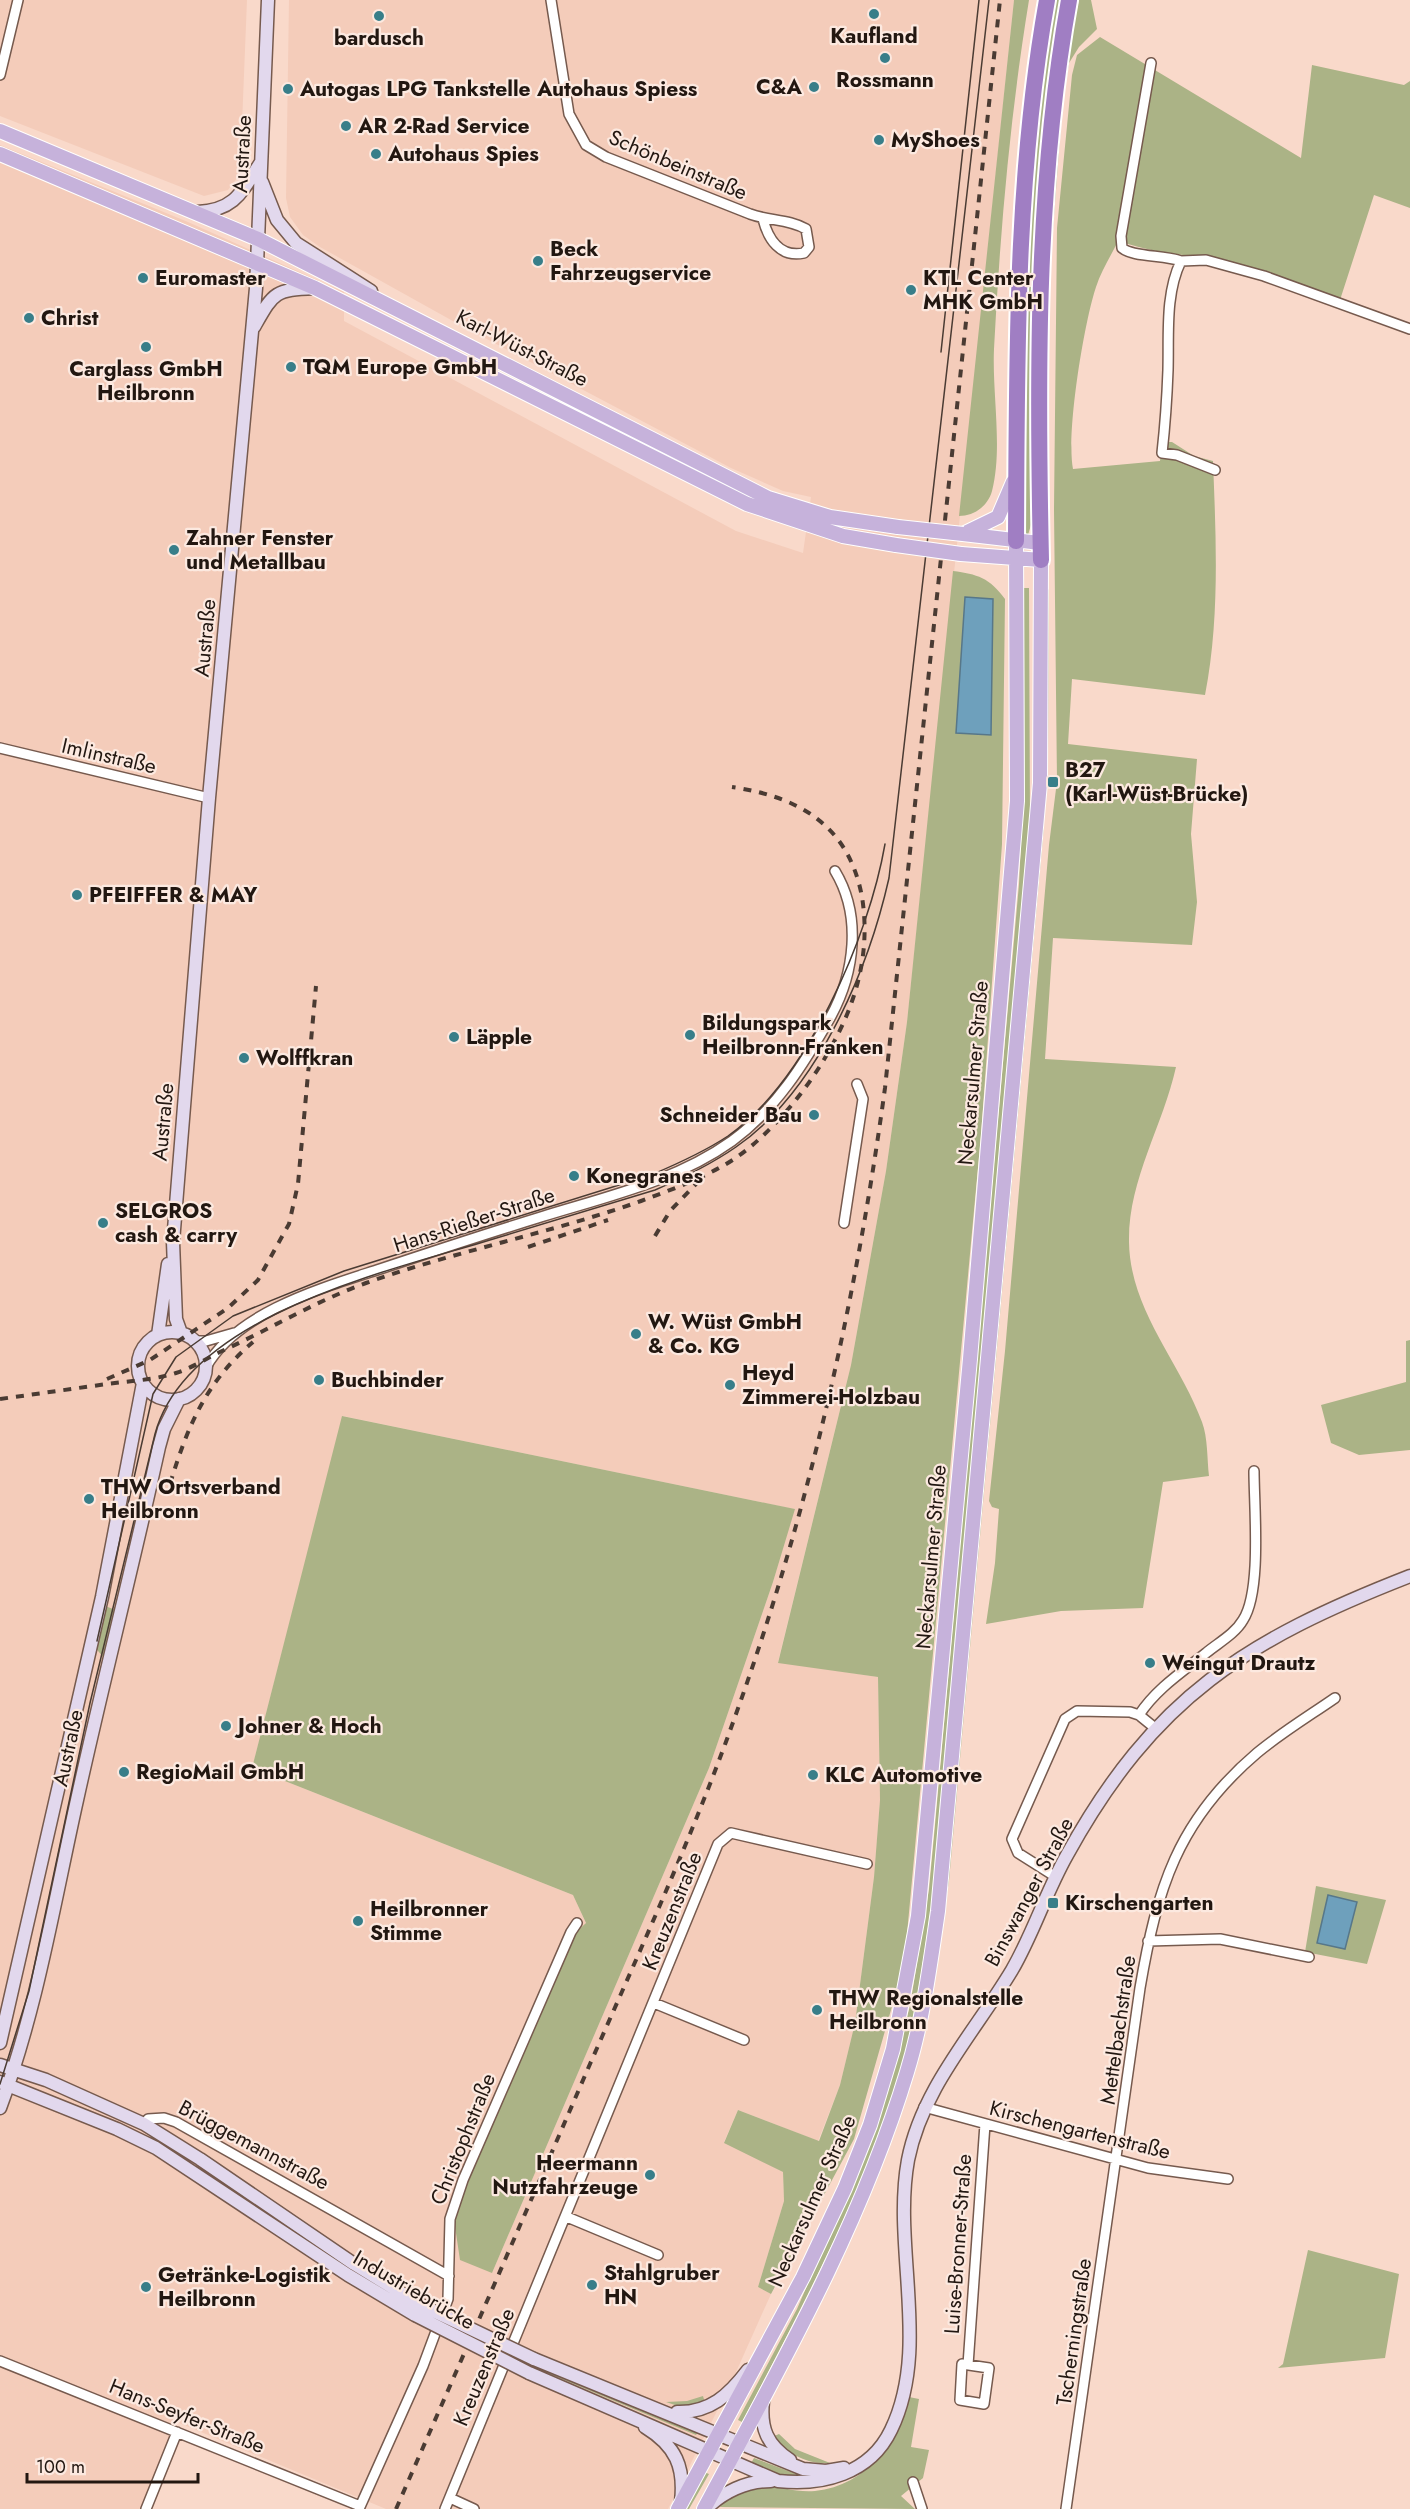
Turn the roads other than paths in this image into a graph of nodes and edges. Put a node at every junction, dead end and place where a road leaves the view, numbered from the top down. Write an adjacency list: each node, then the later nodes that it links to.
1 (18, 0): 7 (street)
2 (268, 0): 10 (main road, Austraße)
3 (551, 0): 13 (street, Schönbeinstraße)
4 (1047, 0): 22 (highway)
5 (1069, 0): 25 (highway)
6 (1150, 63): 15 (street)
7 (0, 75)
8 (0, 131): 12 (main road, Karl-Wüst-Straße)
9 (0, 154): 16 (main road, Karl-Wüst-Straße)
10 (261, 161): 11 (main road, Austraße); 12 (main road)
11 (260, 179): 14 (main road, Austraße); 18 (main road)
12 (198, 212): 14 (main road, Karl-Wüst-Straße)
13 (763, 219): 13 (street, Schönbeinstraße)
14 (258, 238): 16 (main road, Austraße); 18 (main road, Karl-Wüst-Straße)
15 (1181, 261): 19 (street); 21 (street)
16 (258, 262): 17 (main road, Karl-Wüst-Straße); 20 (main road, Austraße)
17 (315, 288): 20 (main road); 26 (main road, Karl-Wüst-Straße, bridge)
18 (395, 306): 23 (main road, Karl-Wüst-Straße, bridge)
19 (1410, 328)
20 (252, 331): 29 (main road, Austraße)
21 (1215, 471)
22 (1015, 475): 23 (main road); 24 (highway)
23 (963, 534): 24 (main road, Karl-Wüst-Straße)
24 (1016, 541): 25 (main road, Karl-Wüst-Straße); 26 (main road, Neckarsulmer Straße)
25 (1040, 543): 27 (highway)
26 (1016, 559): 27 (main road, Karl-Wüst-Straße); 67 (main road, Neckarsulmer Straße)
27 (1041, 560): 70 (main road, Neckarsulmer Straße)
28 (0, 748): 29 (street, Imlinstraße)
29 (209, 798): 33 (main road, Austraße)
30 (835, 871): 35 (street, Hans-Rießer-Straße)
31 (857, 1084): 32 (street)
32 (844, 1223)
33 (173, 1242): 34 (main road, Austraße); 36 (main road, Austraße)
34 (181, 1333): 36 (main road); 37 (main road)
35 (234, 1333): 37 (street, Hans-Rießer-Straße); 38 (street, Hans-Rießer-Straße)
36 (158, 1335): 39 (main road, Austraße)
37 (194, 1341): 38 (main road)
38 (206, 1366): 40 (main road, Austraße)
39 (143, 1383): 40 (main road); 53 (main road, Austraße)
40 (179, 1399): 55 (main road, Austraße)
41 (1254, 1470): 44 (street)
42 (1410, 1576): 45 (main road, Binswanger Straße)
43 (1335, 1698): 49 (street, Mettelbachstraße)
44 (1139, 1715): 45 (street); 47 (street)
45 (1155, 1728): 47 (main road, Binswanger Straße)
46 (867, 1864): 51 (street, Kreuzenstraße)
47 (1056, 1877): 58 (main road, Binswanger Straße)
48 (578, 1923): 65 (street, Christophstraße)
49 (1148, 1941): 50 (street, Mettelbachstraße); 61 (street, Mettelbachstraße)
50 (1309, 1957)
51 (654, 2003): 52 (street, Kreuzenstraße); 63 (street, Kreuzenstraße)
52 (744, 2040)
53 (0, 2043)
54 (0, 2065): 55 (main road)
55 (13, 2069): 56 (main road, Austraße); 59 (main road)
56 (4, 2084): 57 (main road, Austraße); 66 (main road, Industriebrücke)
57 (0, 2108)
58 (924, 2108): 60 (street, Kirschengartenstraße); 78 (main road, Binswanger Straße)
59 (144, 2124): 65 (street, Brüggemannstraße); 66 (main road, Industriebrücke)
60 (985, 2124): 61 (street, Kirschengartenstraße); 69 (street, Luise-Bronner-Straße)
61 (1117, 2160): 62 (street, Kirschengartenstraße); 90 (street, Tscherningstraße)
62 (1228, 2179)
63 (567, 2217): 64 (street); 82 (street, Kreuzenstraße)
64 (658, 2255)
65 (449, 2276): 83 (street, Christophstraße)
66 (418, 2310): 71 (main road, Industriebrücke, bridge); 72 (main road, Industriebrücke, bridge)
67 (763, 2349): 72 (main road); 74 (main road, Neckarsulmer Straße)
68 (0, 2361): 73 (street, Hans-Seyfer-Straße)
69 (969, 2365): 69 (street, Luise-Bronner-Straße)
70 (767, 2387): 75 (main road, Neckarsulmer Straße); 79 (main road)
71 (614, 2407): 76 (main road, Industriebrücke); 84 (main road)
72 (666, 2411): 74 (main road, Industriebrücke)
73 (177, 2432): 83 (street, Hans-Seyfer-Straße); 85 (street)
74 (719, 2433): 75 (main road); 76 (main road, Neckarsulmer Straße)
75 (739, 2443): 77 (main road, Neckarsulmer Straße); 79 (main road)
76 (710, 2450): 77 (main road, Binswanger Straße); 84 (main road, Neckarsulmer Straße)
77 (729, 2460): 80 (main road, Binswanger Straße); 88 (main road, Neckarsulmer Straße)
78 (862, 2463): 79 (main road); 80 (main road, Binswanger Straße)
79 (803, 2469)
80 (778, 2481): 88 (main road)
81 (913, 2482): 89 (street)
82 (450, 2498): 86 (street, Kreuzenstraße); 87 (street)
83 (359, 2507)
84 (679, 2507)
85 (146, 2509)
86 (445, 2509)
87 (474, 2509)
88 (705, 2509)
89 (922, 2509)
90 (1066, 2509)

